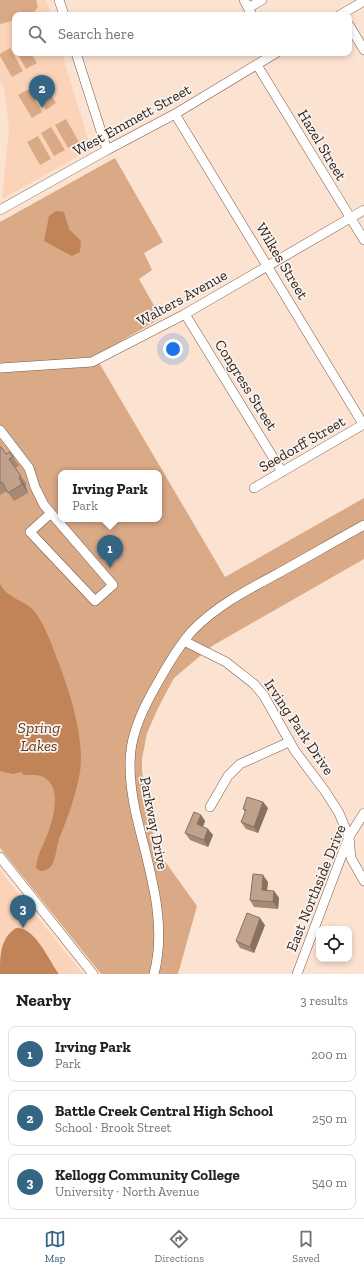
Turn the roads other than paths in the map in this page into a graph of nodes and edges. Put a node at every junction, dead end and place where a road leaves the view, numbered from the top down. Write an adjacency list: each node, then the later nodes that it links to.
1 (59, 0): 5 (street)
2 (262, 0): 4 (street)
3 (364, 1): 6 (street)
4 (248, 8)
5 (63, 12)
6 (347, 12)
7 (352, 28): 8 (street)
8 (361, 38): 9 (street)
9 (364, 50)
10 (77, 56): 14 (street)
11 (270, 56): 12 (street, West Emmett Street)
12 (257, 65): 13 (street, West Emmett Street); 17 (street, Hazel Street)
13 (175, 114): 14 (street, West Emmett Street); 19 (street, Wilkes Street)
14 (107, 150): 15 (street, West Emmett Street)
15 (0, 210)
16 (364, 210): 17 (street, Walters Avenue)
17 (351, 218): 18 (street, Hazel Street); 19 (street, Walters Avenue)
18 (364, 240)
19 (268, 265): 20 (street, Walters Avenue); 22 (street, Wilkes Street)
20 (185, 314): 21 (street, Walters Avenue); 24 (street, Congress Street)
21 (0, 368)
22 (364, 424): 24 (street, Seedorff Street)
23 (0, 430): 26 (street)
24 (282, 472): 25 (street, Seedorff Street)
25 (254, 488)
26 (51, 513): 27 (street); 28 (street)
27 (58, 521)
28 (59, 522)
29 (364, 525): 30 (street, Parkway Drive)
30 (184, 641): 31 (street, Irving Park Drive); 38 (street, Parkway Drive)
31 (289, 742): 32 (street); 34 (street, Irving Park Drive)
32 (210, 807)
33 (364, 813): 34 (street, East Northside Drive)
34 (349, 837): 36 (street, Irving Park Drive); 39 (street, East Northside Drive)
35 (0, 857): 37 (street)
36 (364, 881)
37 (93, 974)
38 (154, 974)
39 (297, 974)

